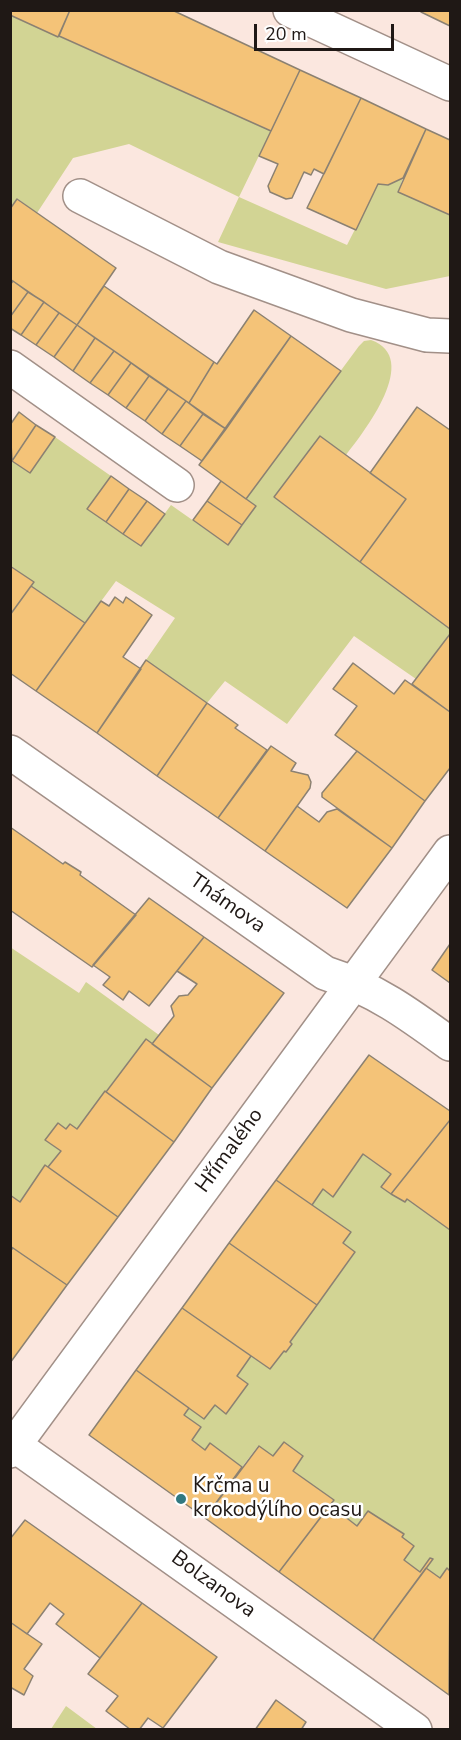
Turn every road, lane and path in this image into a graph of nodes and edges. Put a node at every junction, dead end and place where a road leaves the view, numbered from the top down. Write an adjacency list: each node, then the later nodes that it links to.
1 (290, 10): 2 (street)
2 (450, 84)
3 (80, 196): 4 (street)
4 (450, 336)
5 (10, 367): 6 (street)
6 (177, 485)
7 (10, 752): 9 (street, Thámova)
8 (450, 852): 9 (street, Hřímalého)
9 (355, 982): 10 (street, Thámova); 11 (street, Hřímalého)
10 (450, 1044)
11 (12, 1446): 12 (street, Bolzanova)
12 (415, 1730)

